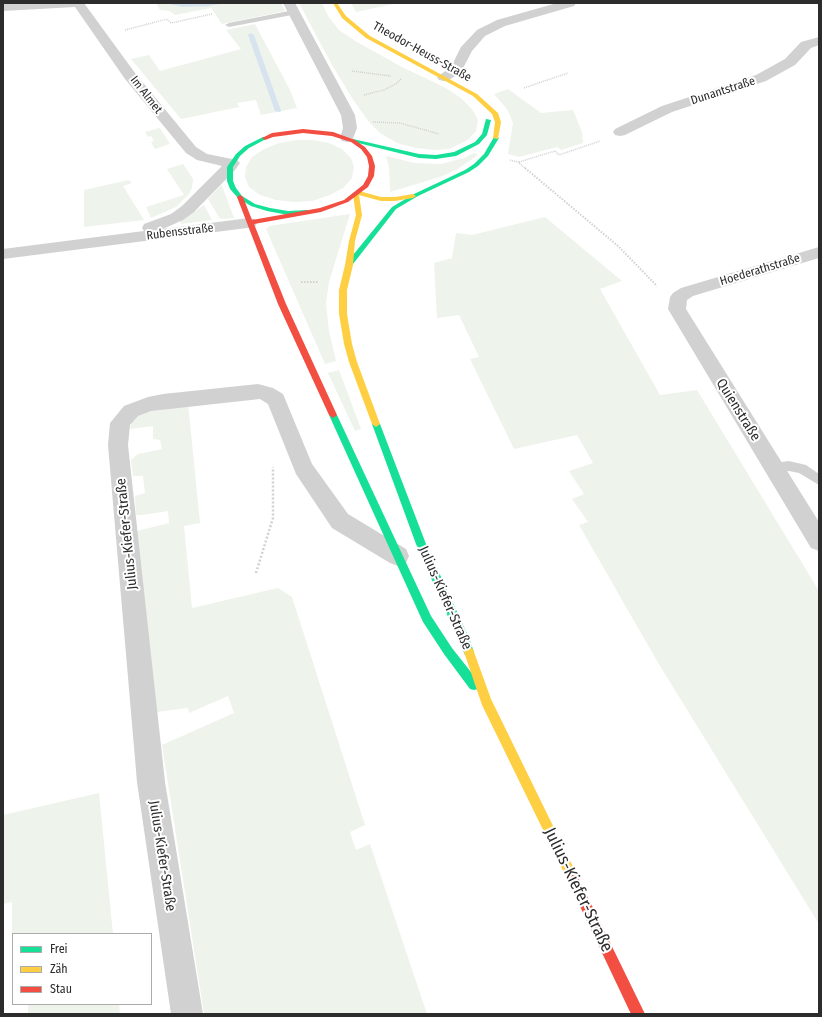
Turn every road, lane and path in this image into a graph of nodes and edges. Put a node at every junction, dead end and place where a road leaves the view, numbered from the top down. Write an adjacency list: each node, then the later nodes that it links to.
1 (78, 3): 4 (street); 8 (street, Im Almet)
2 (335, 3): 12 (street, Theodor-Heuss-Straße)
3 (570, 3): 12 (street)
4 (3, 7)
5 (292, 8): 7 (lane); 19 (street)
6 (214, 14): 8 (path)
7 (229, 25)
8 (101, 35): 21 (street, Im Almet)
9 (819, 41): 17 (street, Dunantstraße)
10 (348, 71): 14 (path)
11 (568, 73): 13 (path)
12 (444, 77): 15 (street, Theodor-Heuss-Straße)
13 (524, 88)
14 (358, 97)
15 (483, 102): 19 (street); 23 (street, Theodor-Heuss-Straße)
16 (369, 122): 18 (path)
17 (620, 132)
18 (440, 134)
19 (350, 140): 21 (street); 22 (street)
20 (591, 145): 33 (path)
21 (231, 165): 24 (street, Julius-Kiefer-Straße); 27 (street, Rubensstraße)
22 (358, 194): 23 (street); 25 (street); 30 (street, Julius-Kiefer-Straße)
23 (416, 195): 30 (street, Theodor-Heuss-Straße)
24 (240, 197): 25 (street); 26 (street, Julius-Kiefer-Straße)
25 (307, 212): 26 (street)
26 (249, 223): 27 (street, Rubensstraße); 38 (street, Julius-Kiefer-Straße)
27 (110, 240): 29 (street, Rubensstraße)
28 (819, 252): 33 (street, Hoederathstraße)
29 (3, 254)
30 (349, 265): 40 (street, Julius-Kiefer-Straße)
31 (298, 282): 32 (path)
32 (320, 282)
33 (679, 297): 35 (street, Quienstraße)
34 (273, 465): 39 (path)
35 (774, 468): 36 (lane); 37 (street, Quienstraße)
36 (819, 480)
37 (819, 541)
38 (398, 556): 40 (street, Julius-Kiefer-Straße); 41 (street, Julius-Kiefer-Straße)
39 (256, 574)
40 (486, 701): 42 (street, Julius-Kiefer-Straße)
41 (187, 1014)
42 (638, 1014)

